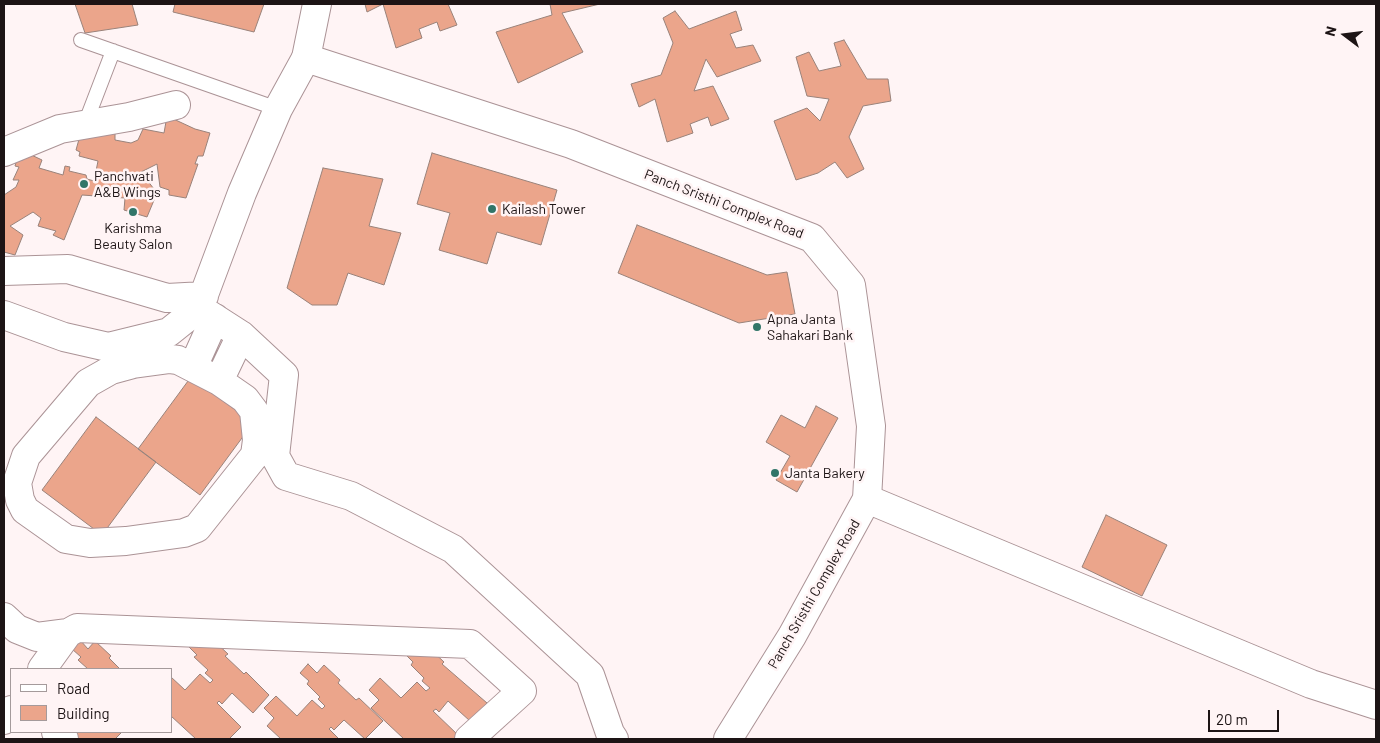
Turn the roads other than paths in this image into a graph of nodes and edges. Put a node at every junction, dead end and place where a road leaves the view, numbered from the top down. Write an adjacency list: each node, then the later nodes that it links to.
1 (317, 4): 4 (street)
2 (81, 40): 3 (lane)
3 (113, 52): 6 (lane); 7 (lane)
4 (306, 58): 6 (street); 15 (street, Panch Sristhi Complex Road)
5 (176, 105): 7 (street)
6 (278, 109): 10 (street)
7 (85, 124): 8 (street)
8 (4, 152)
9 (4, 270): 10 (street)
10 (206, 307): 11 (street); 12 (street); 13 (street)
11 (4, 315)
12 (241, 335): 14 (street); 21 (street)
13 (193, 367): 14 (street); 14 (street)
14 (220, 381)
15 (867, 499): 19 (street); 22 (street, Panch Sristhi Complex Road)
16 (4, 617): 17 (street)
17 (72, 631): 18 (street); 20 (street)
18 (43, 668)
19 (1376, 706)
20 (469, 739)
21 (614, 739)
22 (728, 739)

